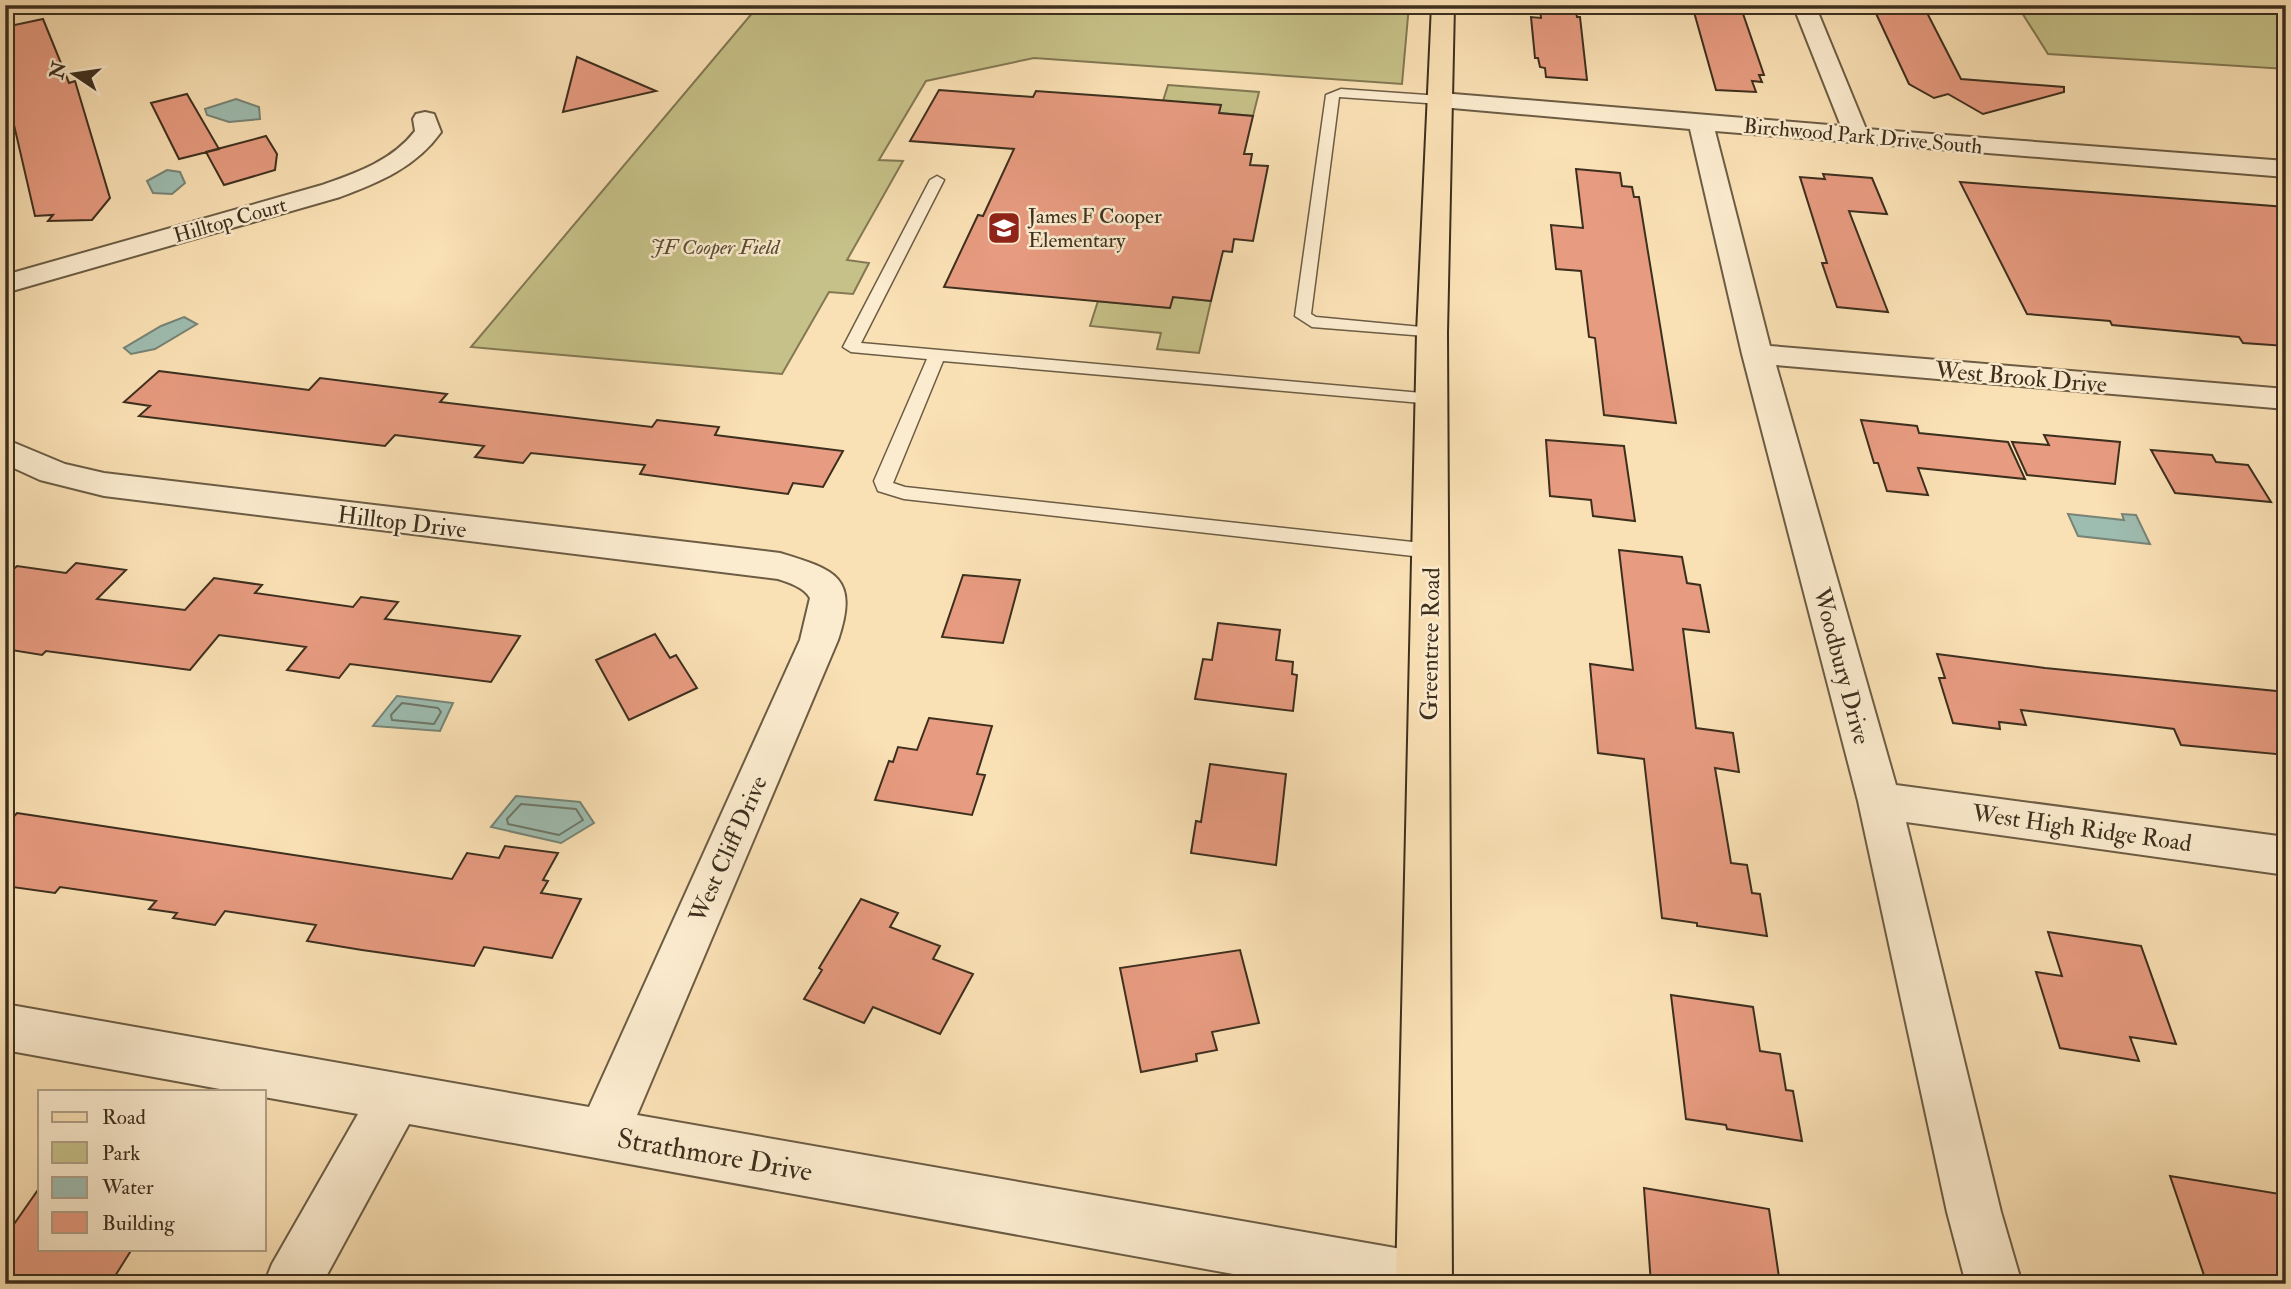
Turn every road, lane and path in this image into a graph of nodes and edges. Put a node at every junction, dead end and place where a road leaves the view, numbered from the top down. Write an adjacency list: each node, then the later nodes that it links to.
1 (1443, 5): 3 (main road, Greentree Road)
2 (1804, 5): 6 (street)
3 (1441, 100): 5 (street, Birchwood Park Drive South); 10 (main road, Greentree Road); 10 (lane)
4 (425, 119): 9 (street, Hilltop Court)
5 (1701, 122): 6 (street, Birchwood Park Drive South); 11 (street, Woodbury Drive)
6 (1857, 136): 7 (street, Birchwood Park Drive South)
7 (2286, 169)
8 (937, 180): 12 (lane)
9 (5, 284)
10 (1433, 333): 13 (main road, Greentree Road)
11 (1757, 354): 14 (street, West Brook Drive); 18 (street, Woodbury Drive)
12 (937, 355): 13 (lane); 16 (lane)
13 (1433, 399): 16 (main road, Greentree Road)
14 (2286, 399)
15 (5, 450): 17 (street, Hilltop Drive)
16 (1431, 551): 23 (main road, Greentree Road)
17 (803, 573): 22 (street, West Cliff Drive)
18 (1879, 800): 19 (street, West High Ridge Road); 25 (street, Woodbury Drive)
19 (2286, 856)
20 (5, 1027): 21 (street, Strathmore Drive)
21 (396, 1097): 22 (street, Strathmore Drive); 24 (street)
22 (603, 1133): 23 (street, Strathmore Drive)
23 (1424, 1282)
24 (292, 1284)
25 (1994, 1284)

